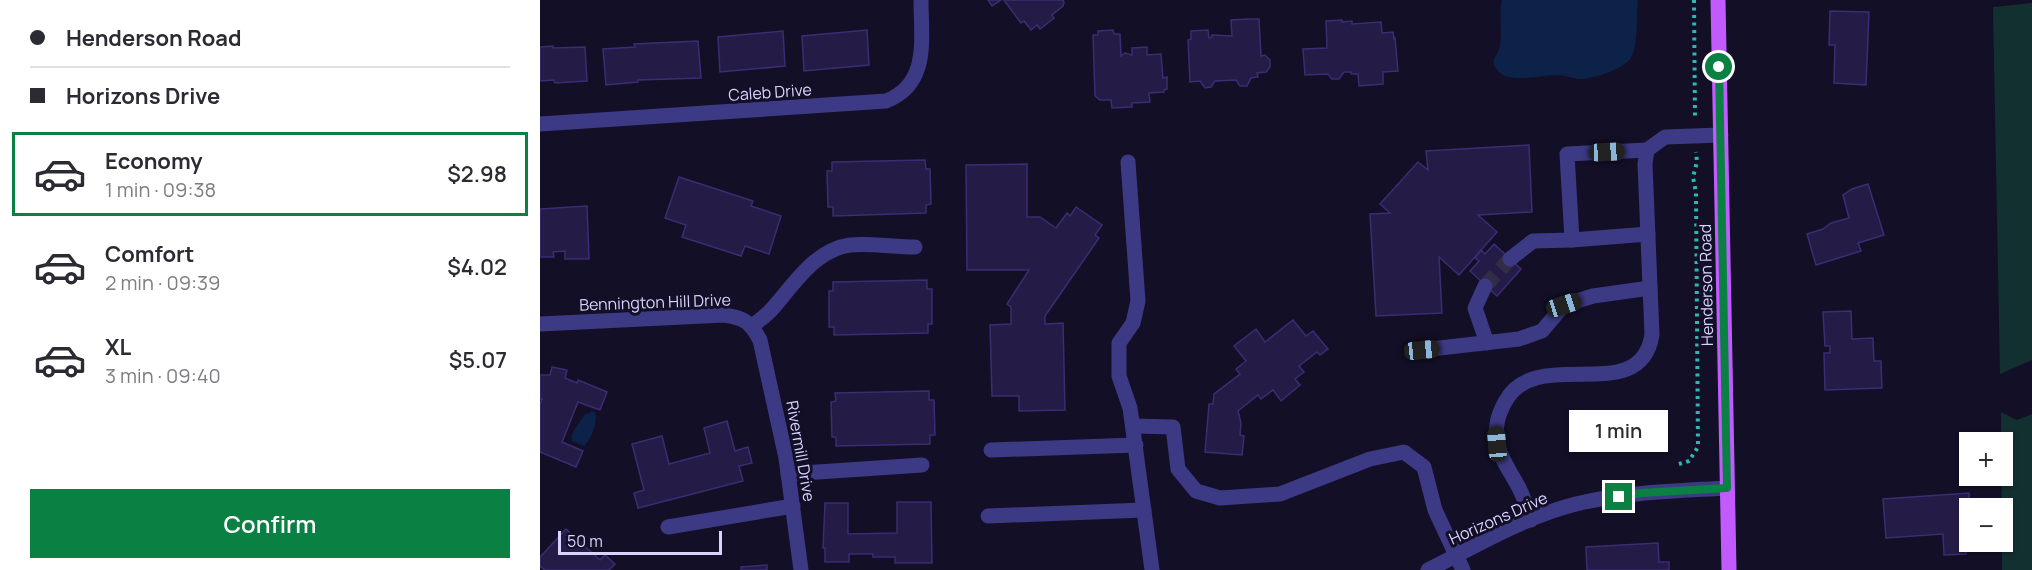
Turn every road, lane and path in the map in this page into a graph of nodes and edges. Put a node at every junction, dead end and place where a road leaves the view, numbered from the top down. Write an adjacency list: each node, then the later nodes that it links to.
1 (921, 0): 4 (street, Caleb Drive)
2 (1694, 0): 5 (path)
3 (1718, 0): 6 (main road, Henderson Road)
4 (540, 124)
5 (1696, 135): 6 (street); 7 (street); 22 (path)
6 (1721, 135): 25 (main road, Henderson Road)
7 (1647, 150): 9 (street); 10 (street)
8 (1128, 162): 19 (street)
9 (1648, 234): 10 (street); 14 (street)
10 (1572, 240): 12 (street)
11 (915, 248): 16 (street)
12 (1510, 259)
13 (1485, 286): 17 (street)
14 (1650, 288): 17 (street); 29 (street)
15 (540, 324): 16 (street, Bennington Hill Drive)
16 (756, 333): 24 (street, Rivermill Drive)
17 (1487, 343): 18 (street)
18 (1422, 350)
19 (1132, 426): 20 (street); 31 (street)
20 (1136, 445): 21 (street); 27 (street)
21 (991, 450)
22 (1679, 464)
23 (922, 465): 24 (street)
24 (788, 474): 26 (street, Rivermill Drive)
25 (1727, 488): 29 (street, Horizons Drive); 35 (main road, Henderson Road)
26 (793, 506): 30 (street); 32 (street, Rivermill Drive)
27 (1144, 510): 28 (street); 33 (street)
28 (988, 516)
29 (1531, 520): 31 (street, Horizons Drive)
30 (668, 527)
31 (1459, 563): 34 (street, Horizons Drive)
32 (801, 570)
33 (1152, 570)
34 (1428, 570)
35 (1729, 570)

